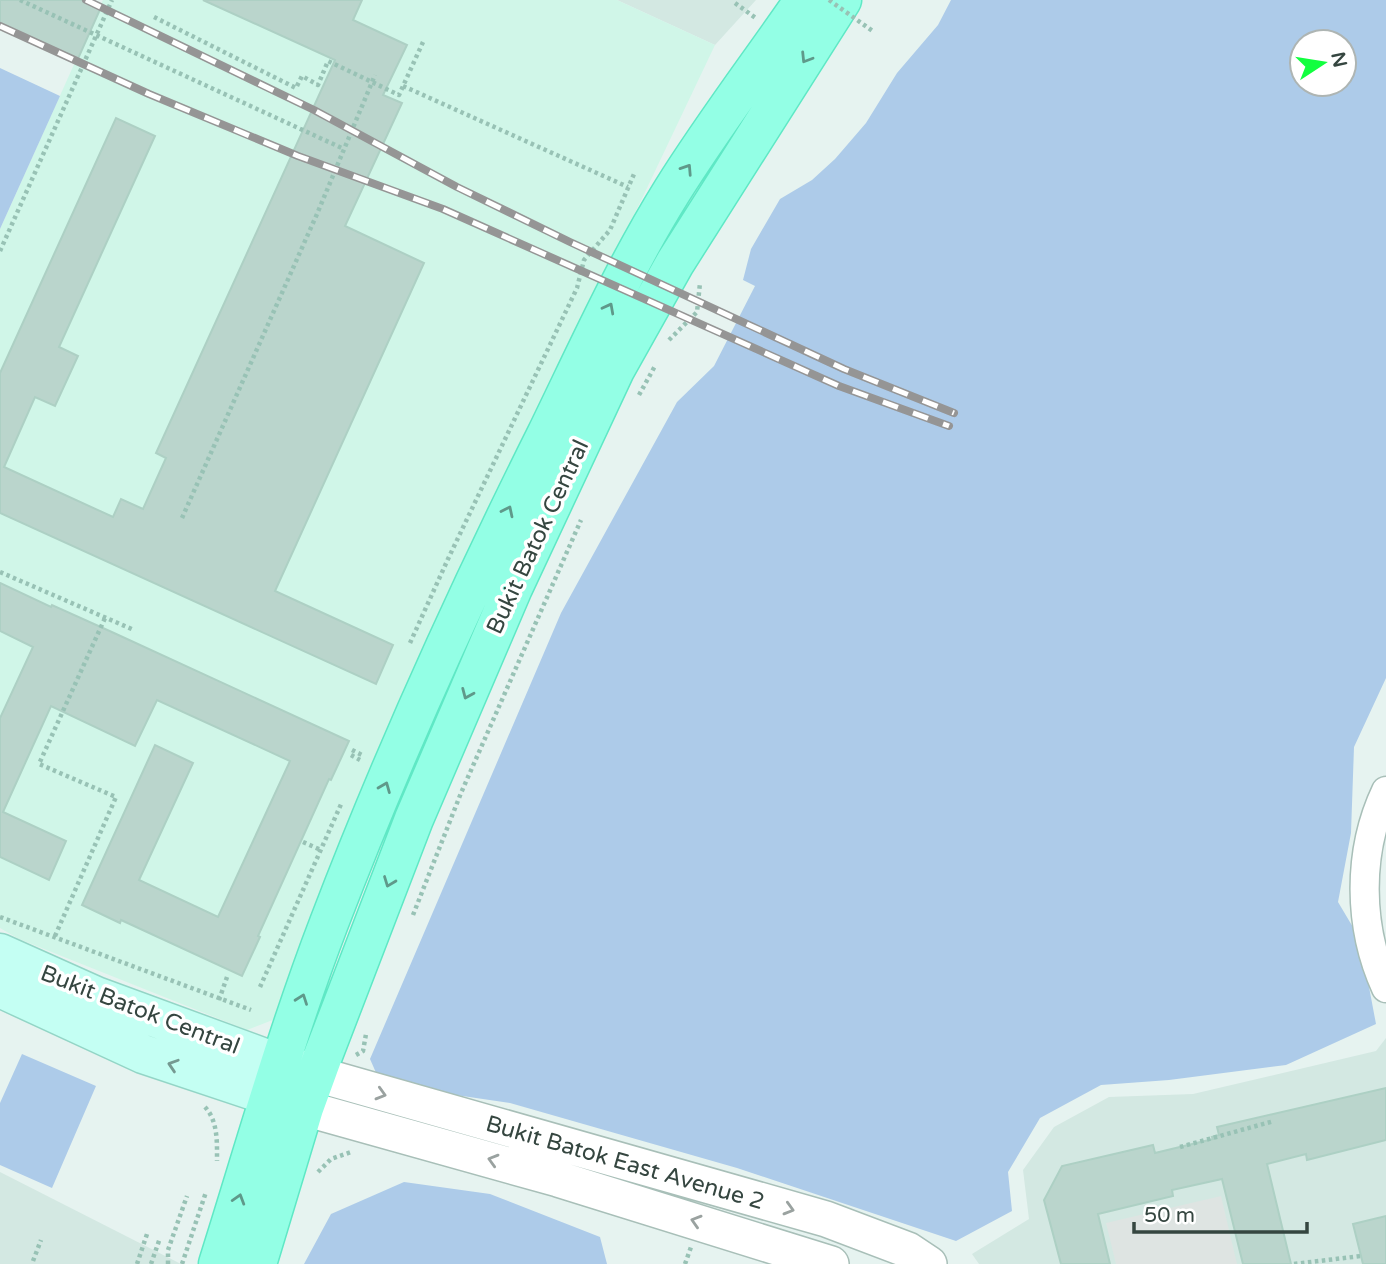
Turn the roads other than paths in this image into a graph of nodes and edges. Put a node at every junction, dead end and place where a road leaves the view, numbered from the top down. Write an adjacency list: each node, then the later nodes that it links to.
1 (804, 0): 9 (main road, Bukit Batok Central, one-way to 1)
2 (842, 0): 9 (main road, Bukit Batok Central, one-way to 9)
3 (1386, 791): 8 (street)
4 (1386, 851): 5 (street)
5 (1386, 930)
6 (0, 953): 9 (main road, Bukit Batok Central)
7 (0, 988): 9 (main road, Bukit Batok Central, one-way to 7)
8 (1386, 988)
9 (293, 1085): 10 (main road, one-way to 9); 11 (main road); 12 (street, Bukit Batok East Avenue 2, one-way to 9); 13 (street, Bukit Batok East Avenue 2, one-way to 13)
10 (218, 1264)
11 (257, 1264)
12 (831, 1264)
13 (929, 1264)

